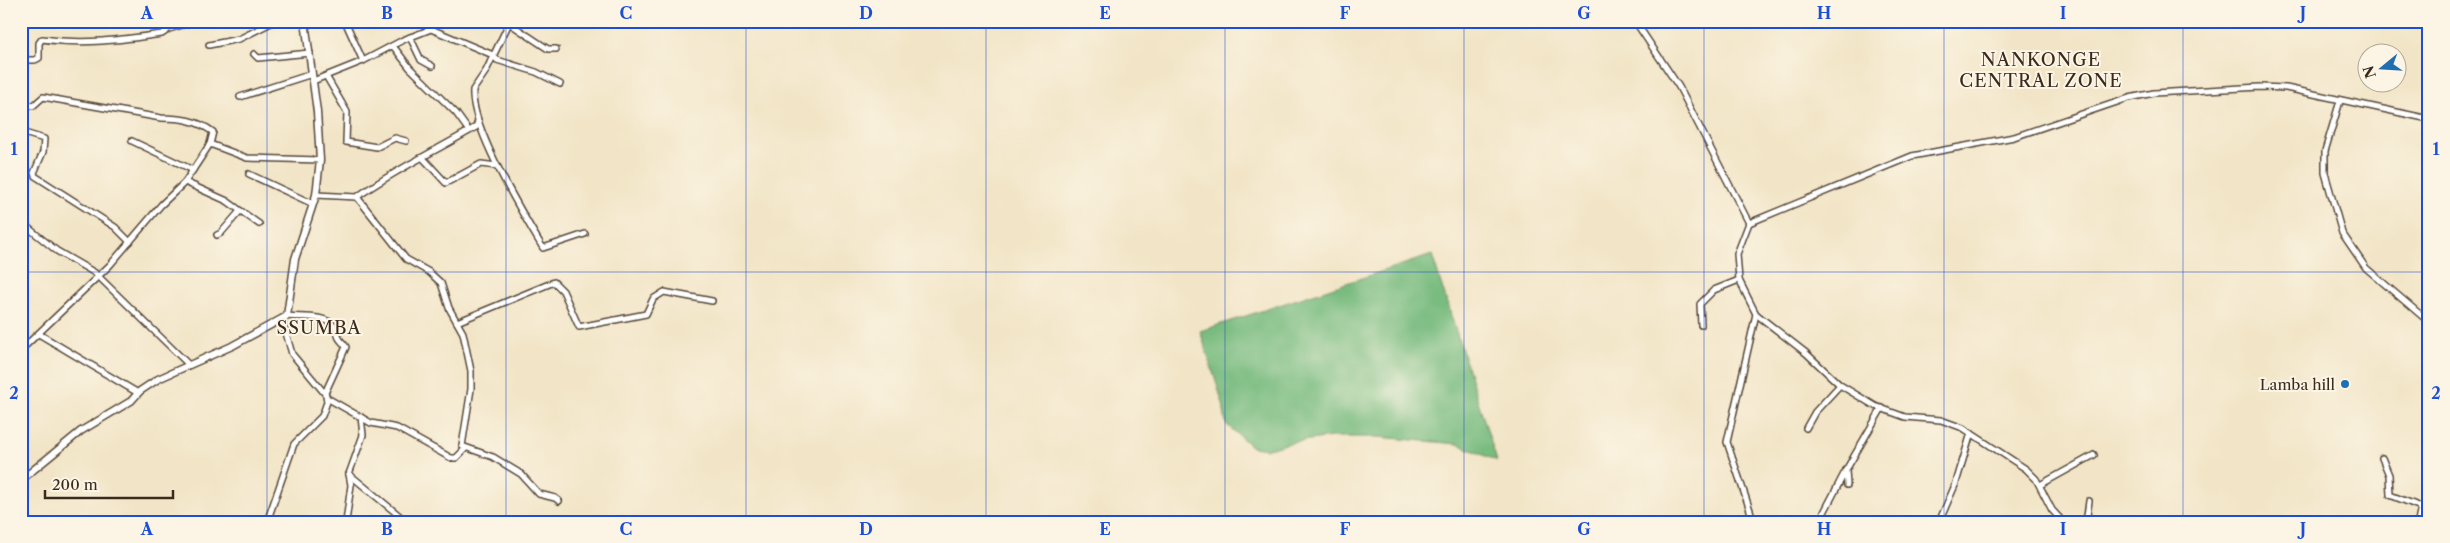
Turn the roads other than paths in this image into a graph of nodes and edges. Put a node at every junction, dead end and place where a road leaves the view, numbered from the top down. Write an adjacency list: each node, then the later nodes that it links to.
1 (196, 21): 14 (street)
2 (275, 21): 8 (street)
3 (305, 21): 11 (street)
4 (345, 21): 15 (street)
5 (1635, 21): 41 (street)
6 (510, 22): 10 (street); 13 (street)
7 (410, 37): 9 (street); 13 (street); 16 (street)
8 (209, 45)
9 (393, 46): 15 (street); 25 (street)
10 (556, 48)
11 (310, 52): 12 (street); 18 (street)
12 (254, 54)
13 (493, 55): 19 (street); 24 (street)
14 (21, 60)
15 (363, 62): 17 (street)
16 (432, 66)
17 (326, 76): 18 (street); 28 (street)
18 (312, 78): 20 (street); 31 (street)
19 (560, 84)
20 (240, 97)
21 (2340, 101): 23 (street); 41 (street); 52 (street)
22 (21, 104): 29 (street)
23 (2429, 119)
24 (478, 120): 25 (street); 32 (street)
25 (470, 130): 30 (street)
26 (21, 132): 45 (street)
27 (132, 141): 33 (street)
28 (406, 141)
29 (210, 144): 31 (street); 33 (street)
30 (423, 158): 32 (street); 37 (street)
31 (320, 160): 36 (street)
32 (497, 166): 44 (street)
33 (193, 170): 35 (street)
34 (249, 174): 38 (street)
35 (185, 182): 39 (street); 45 (street)
36 (316, 195): 37 (street); 38 (street)
37 (356, 197): 51 (street)
38 (313, 204): 50 (street)
39 (240, 211): 42 (street); 43 (street)
40 (21, 222): 46 (street)
41 (1749, 223): 47 (street)
42 (259, 224)
43 (217, 234)
44 (586, 234)
45 (130, 242): 46 (street)
46 (99, 276): 54 (street); 56 (street)
47 (1740, 280): 49 (street); 53 (street)
48 (712, 302): 51 (street)
49 (1756, 314): 57 (street); 77 (street)
50 (285, 318): 56 (street); 59 (street); 59 (street)
51 (457, 322): 64 (street)
52 (2429, 322)
53 (1701, 325)
54 (39, 334): 55 (street); 58 (street)
55 (21, 350)
56 (188, 364): 58 (street)
57 (1840, 384): 60 (street); 62 (street)
58 (138, 393): 69 (street)
59 (326, 396): 61 (street); 74 (street)
60 (1882, 408): 63 (street); 67 (street)
61 (361, 417): 64 (street); 68 (street)
62 (1806, 428)
63 (1971, 433): 71 (street); 79 (street)
64 (465, 449): 72 (street)
65 (2094, 455): 71 (street)
66 (2382, 458): 82 (street)
67 (1846, 470): 70 (street); 78 (street)
68 (349, 474): 75 (street); 76 (street)
69 (21, 480)
70 (1848, 485)
71 (2040, 485): 80 (street)
72 (559, 501)
73 (2089, 501): 81 (street)
74 (267, 522)
75 (346, 522)
76 (407, 522)
77 (1754, 522)
78 (1819, 522)
79 (1939, 522)
80 (2063, 522)
81 (2083, 522)
82 (2418, 522)

